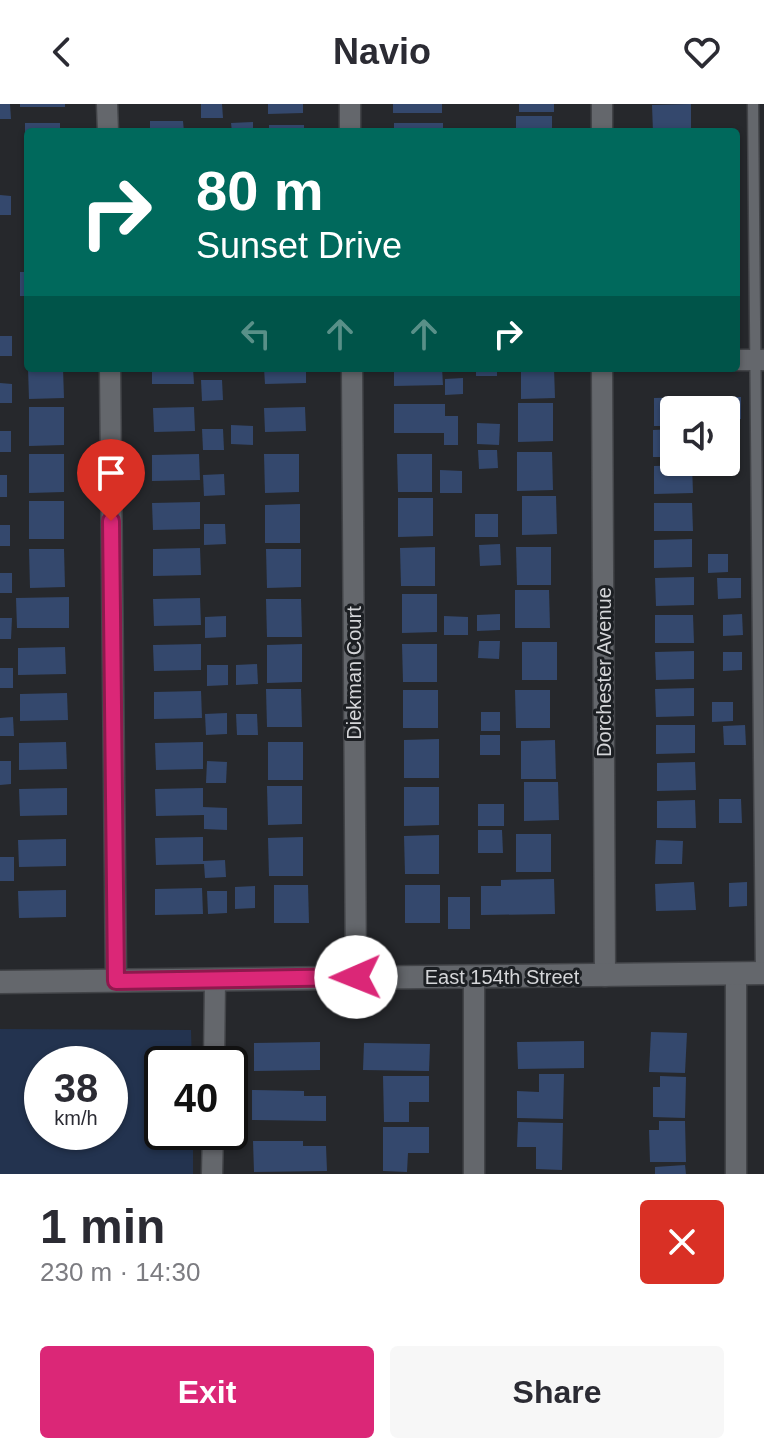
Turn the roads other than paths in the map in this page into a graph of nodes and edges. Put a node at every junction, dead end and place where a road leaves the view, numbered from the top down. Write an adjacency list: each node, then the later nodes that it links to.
1 (107, 104): 5 (street)
2 (350, 104): 6 (street)
3 (602, 104): 7 (street)
4 (753, 104): 8 (lane)
5 (108, 128)
6 (350, 128)
7 (602, 128)
8 (752, 360): 12 (lane)
9 (110, 372): 18 (street)
10 (352, 372): 15 (street, Diekman Court)
11 (602, 372): 14 (street, Dorchester Avenue)
12 (762, 973): 13 (street, East 154th Street)
13 (736, 974): 14 (street, East 154th Street); 24 (street)
14 (605, 976): 16 (street, East 154th Street)
15 (356, 977): 16 (street, East 154th Street); 17 (street, East 154th Street)
16 (474, 977): 23 (street)
17 (215, 980): 18 (street, East 154th Street); 20 (street)
18 (116, 981): 19 (street, East 154th Street)
19 (0, 982)
20 (214, 1046)
21 (213, 1150): 22 (street)
22 (212, 1174)
23 (474, 1174)
24 (736, 1174)

